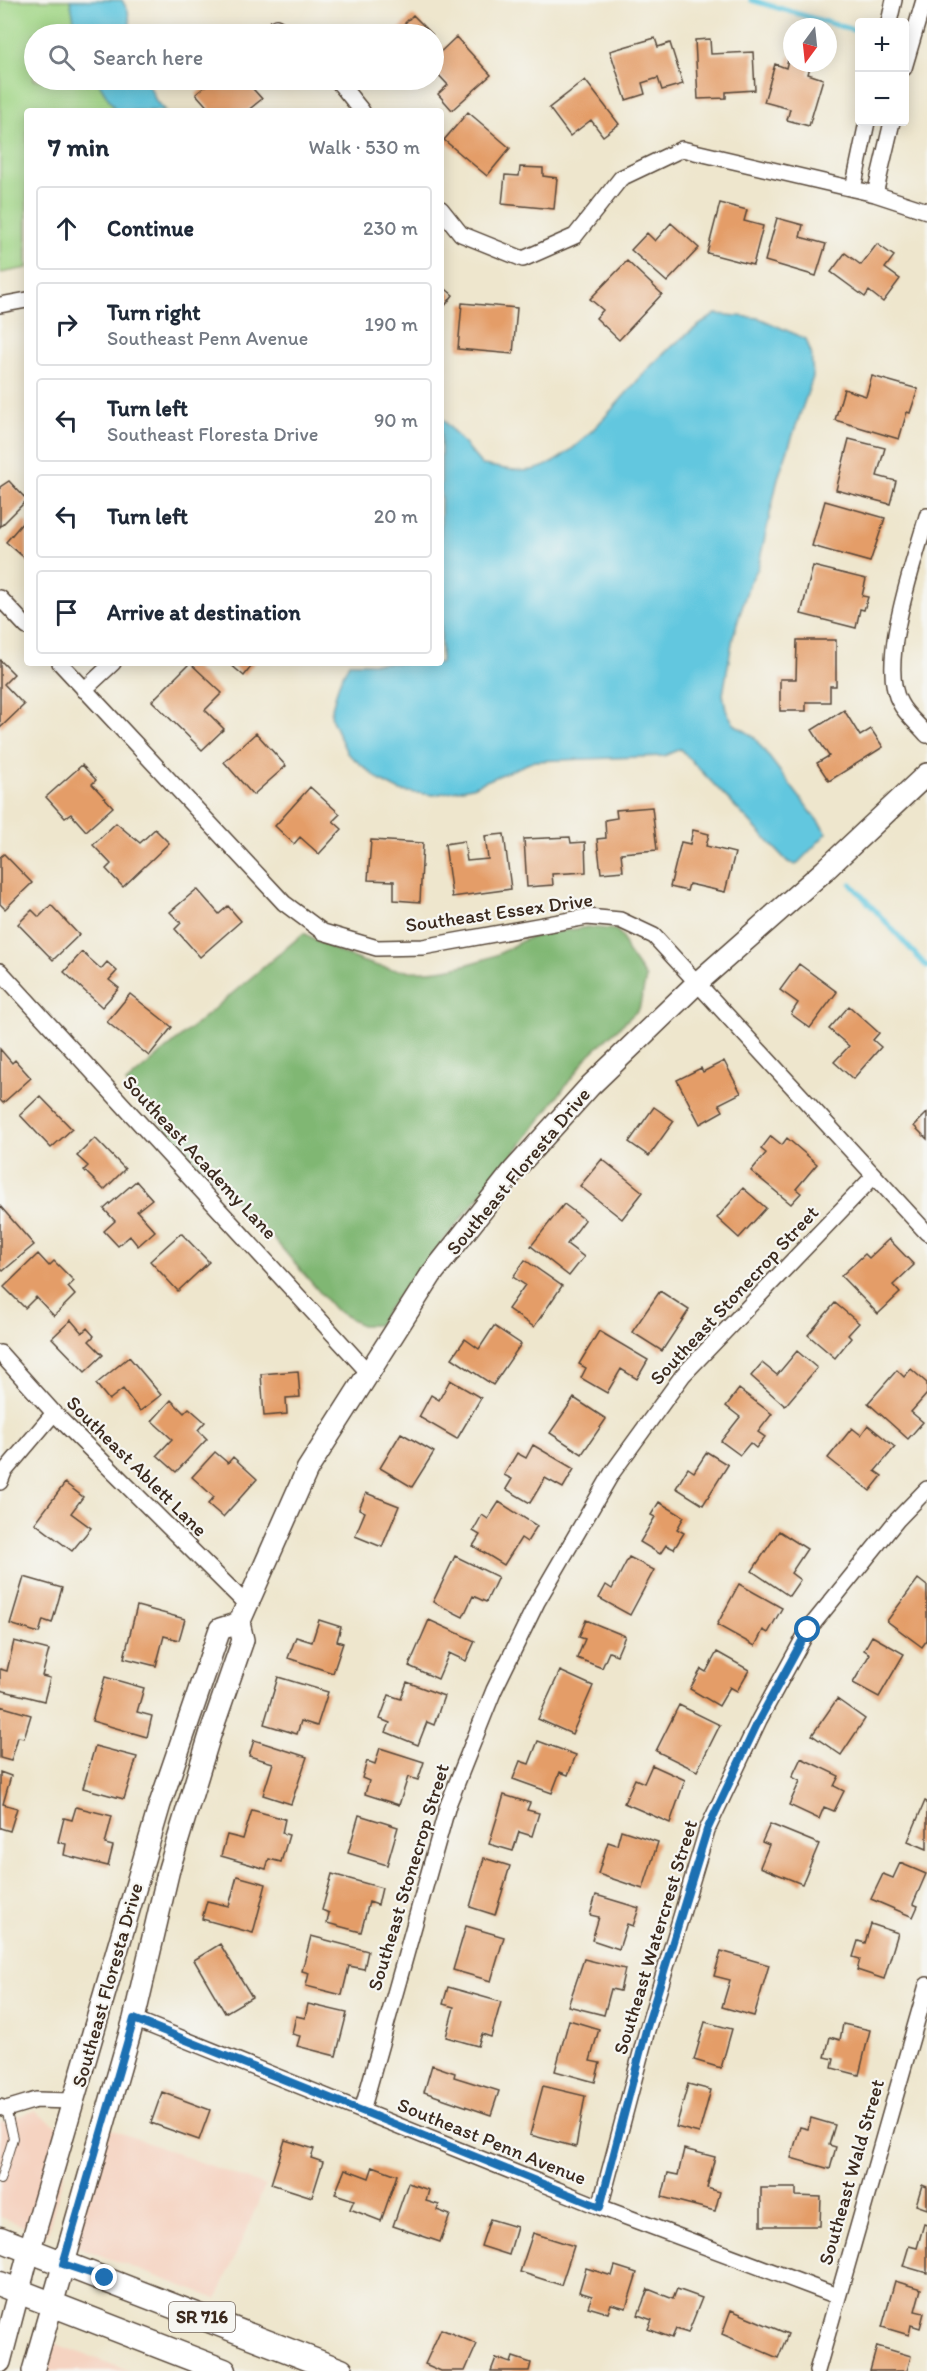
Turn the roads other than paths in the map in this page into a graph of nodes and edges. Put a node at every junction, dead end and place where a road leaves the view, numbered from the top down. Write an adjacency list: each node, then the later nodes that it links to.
1 (894, 0): 3 (street)
2 (924, 0): 4 (street)
3 (891, 18)
4 (909, 51)
5 (345, 90): 6 (street)
6 (360, 108)
7 (866, 126): 9 (street)
8 (891, 126): 10 (street)
9 (853, 189): 10 (street); 12 (street)
10 (875, 194): 11 (street)
11 (927, 211)
12 (444, 212)
13 (24, 300): 14 (street)
14 (0, 304)
15 (927, 516): 21 (street)
16 (0, 598): 17 (street)
17 (24, 624)
18 (63, 666): 20 (street, Southeast Essex Drive)
19 (110, 666): 20 (street)
20 (84, 690): 24 (street, Southeast Essex Drive)
21 (927, 735)
22 (927, 774): 24 (street, Southeast Floresta Drive)
23 (0, 971): 28 (street, Southeast Academy Lane)
24 (697, 983): 25 (street, Southeast Essex Drive); 28 (street, Southeast Floresta Drive)
25 (874, 1176): 26 (street, Southeast Essex Drive); 37 (street, Southeast Stonecrop Street)
26 (927, 1233)
27 (0, 1353): 29 (street, Southeast Ablett Lane)
28 (368, 1371): 32 (street, Southeast Floresta Drive)
29 (54, 1413): 30 (street); 32 (street, Southeast Ablett Lane)
30 (0, 1482)
31 (927, 1489): 39 (street, Southeast Watercrest Street)
32 (243, 1614): 34 (street, Southeast Floresta Drive); 35 (street, Southeast Floresta Drive)
33 (927, 1985): 44 (street, Southeast Wald Street)
34 (134, 2019): 37 (street, Southeast Penn Avenue); 42 (street, Southeast Floresta Drive)
35 (73, 2102): 36 (street); 41 (street, Southeast Floresta Drive)
36 (3, 2108): 38 (lane)
37 (362, 2110): 39 (street, Southeast Penn Avenue)
38 (0, 2180)
39 (600, 2207): 44 (street, Southeast Penn Avenue)
40 (0, 2239): 41 (main road, SR 716)
41 (29, 2252): 42 (main road, SR 716); 43 (street, Southeast Floresta Drive)
42 (63, 2264): 45 (street, Southeast Floresta Drive); 49 (main road, SR 716)
43 (9, 2288): 45 (main road, SR 716); 46 (street, Southeast Floresta Drive)
44 (837, 2296): 50 (street, Southeast Wald Street)
45 (52, 2304): 47 (street, Southeast Floresta Drive); 48 (main road, SR 716)
46 (0, 2362)
47 (33, 2371)
48 (224, 2371)
49 (341, 2371)
50 (817, 2371)

